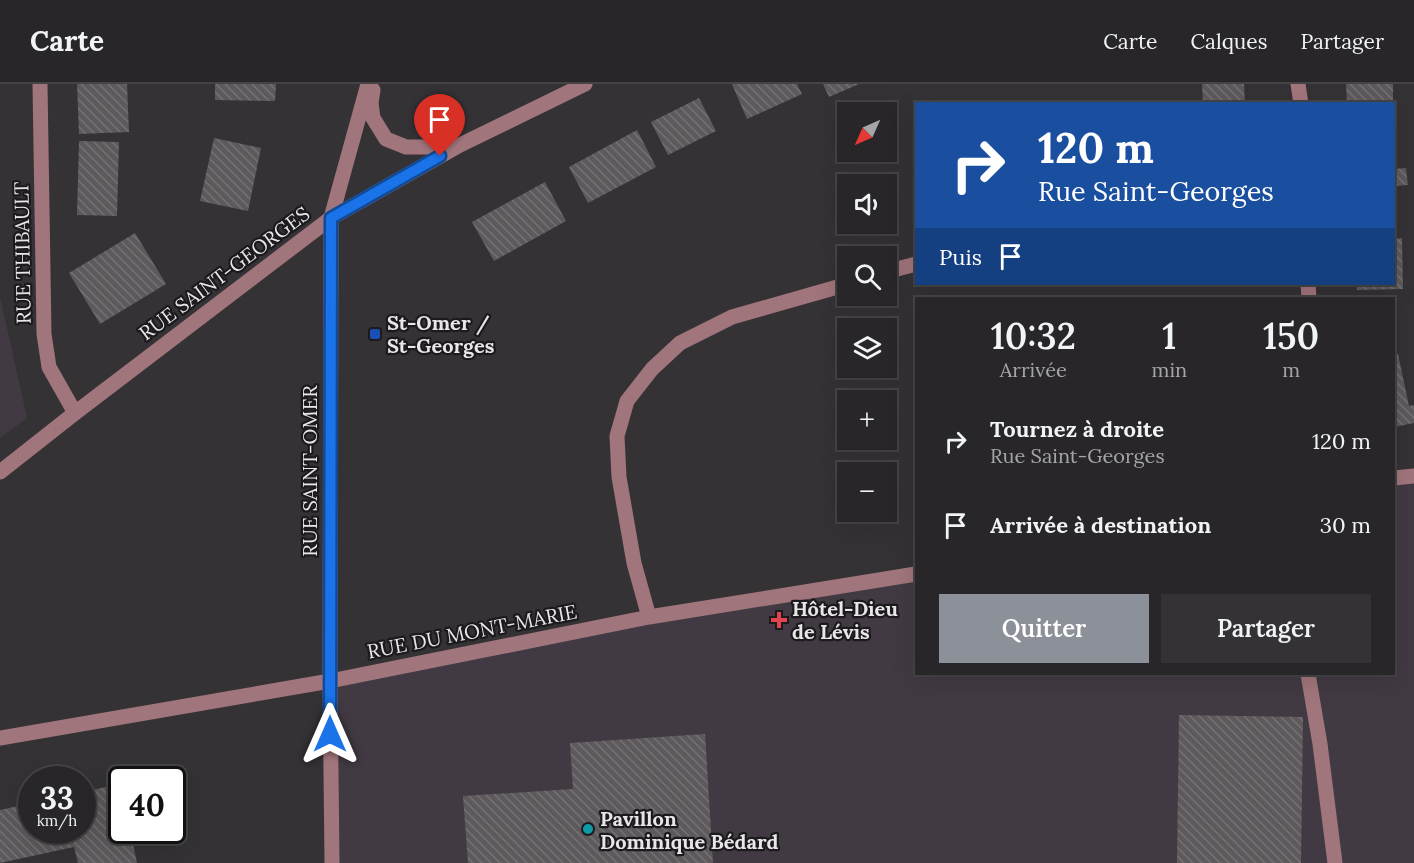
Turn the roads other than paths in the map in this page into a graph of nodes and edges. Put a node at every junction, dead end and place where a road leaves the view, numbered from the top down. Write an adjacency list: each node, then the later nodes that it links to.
1 (40, 84): 12 (street, RUE THIBAULT)
2 (368, 84): 8 (street, RUE SAINT-OMER)
3 (374, 84): 7 (street)
4 (585, 84): 7 (street, RUE SAINT-GEORGES)
5 (1298, 84): 6 (street)
6 (1301, 102)
7 (460, 145): 8 (street, RUE SAINT-GEORGES)
8 (331, 218): 12 (street, RUE SAINT-GEORGES); 19 (street, RUE SAINT-OMER)
9 (915, 264): 10 (street)
10 (897, 269)
11 (837, 287): 17 (street)
12 (75, 413): 13 (street, RUE SAINT-GEORGES)
13 (0, 472)
14 (1414, 476): 15 (street)
15 (1395, 478)
16 (915, 573): 17 (street, RUE DU MONT-MARIE)
17 (649, 617): 19 (street, RUE DU MONT-MARIE)
18 (1308, 675): 22 (street)
19 (330, 681): 20 (street, RUE DU MONT-MARIE); 21 (street, RUE SAINT-OMER)
20 (0, 738)
21 (332, 863)
22 (1335, 863)

